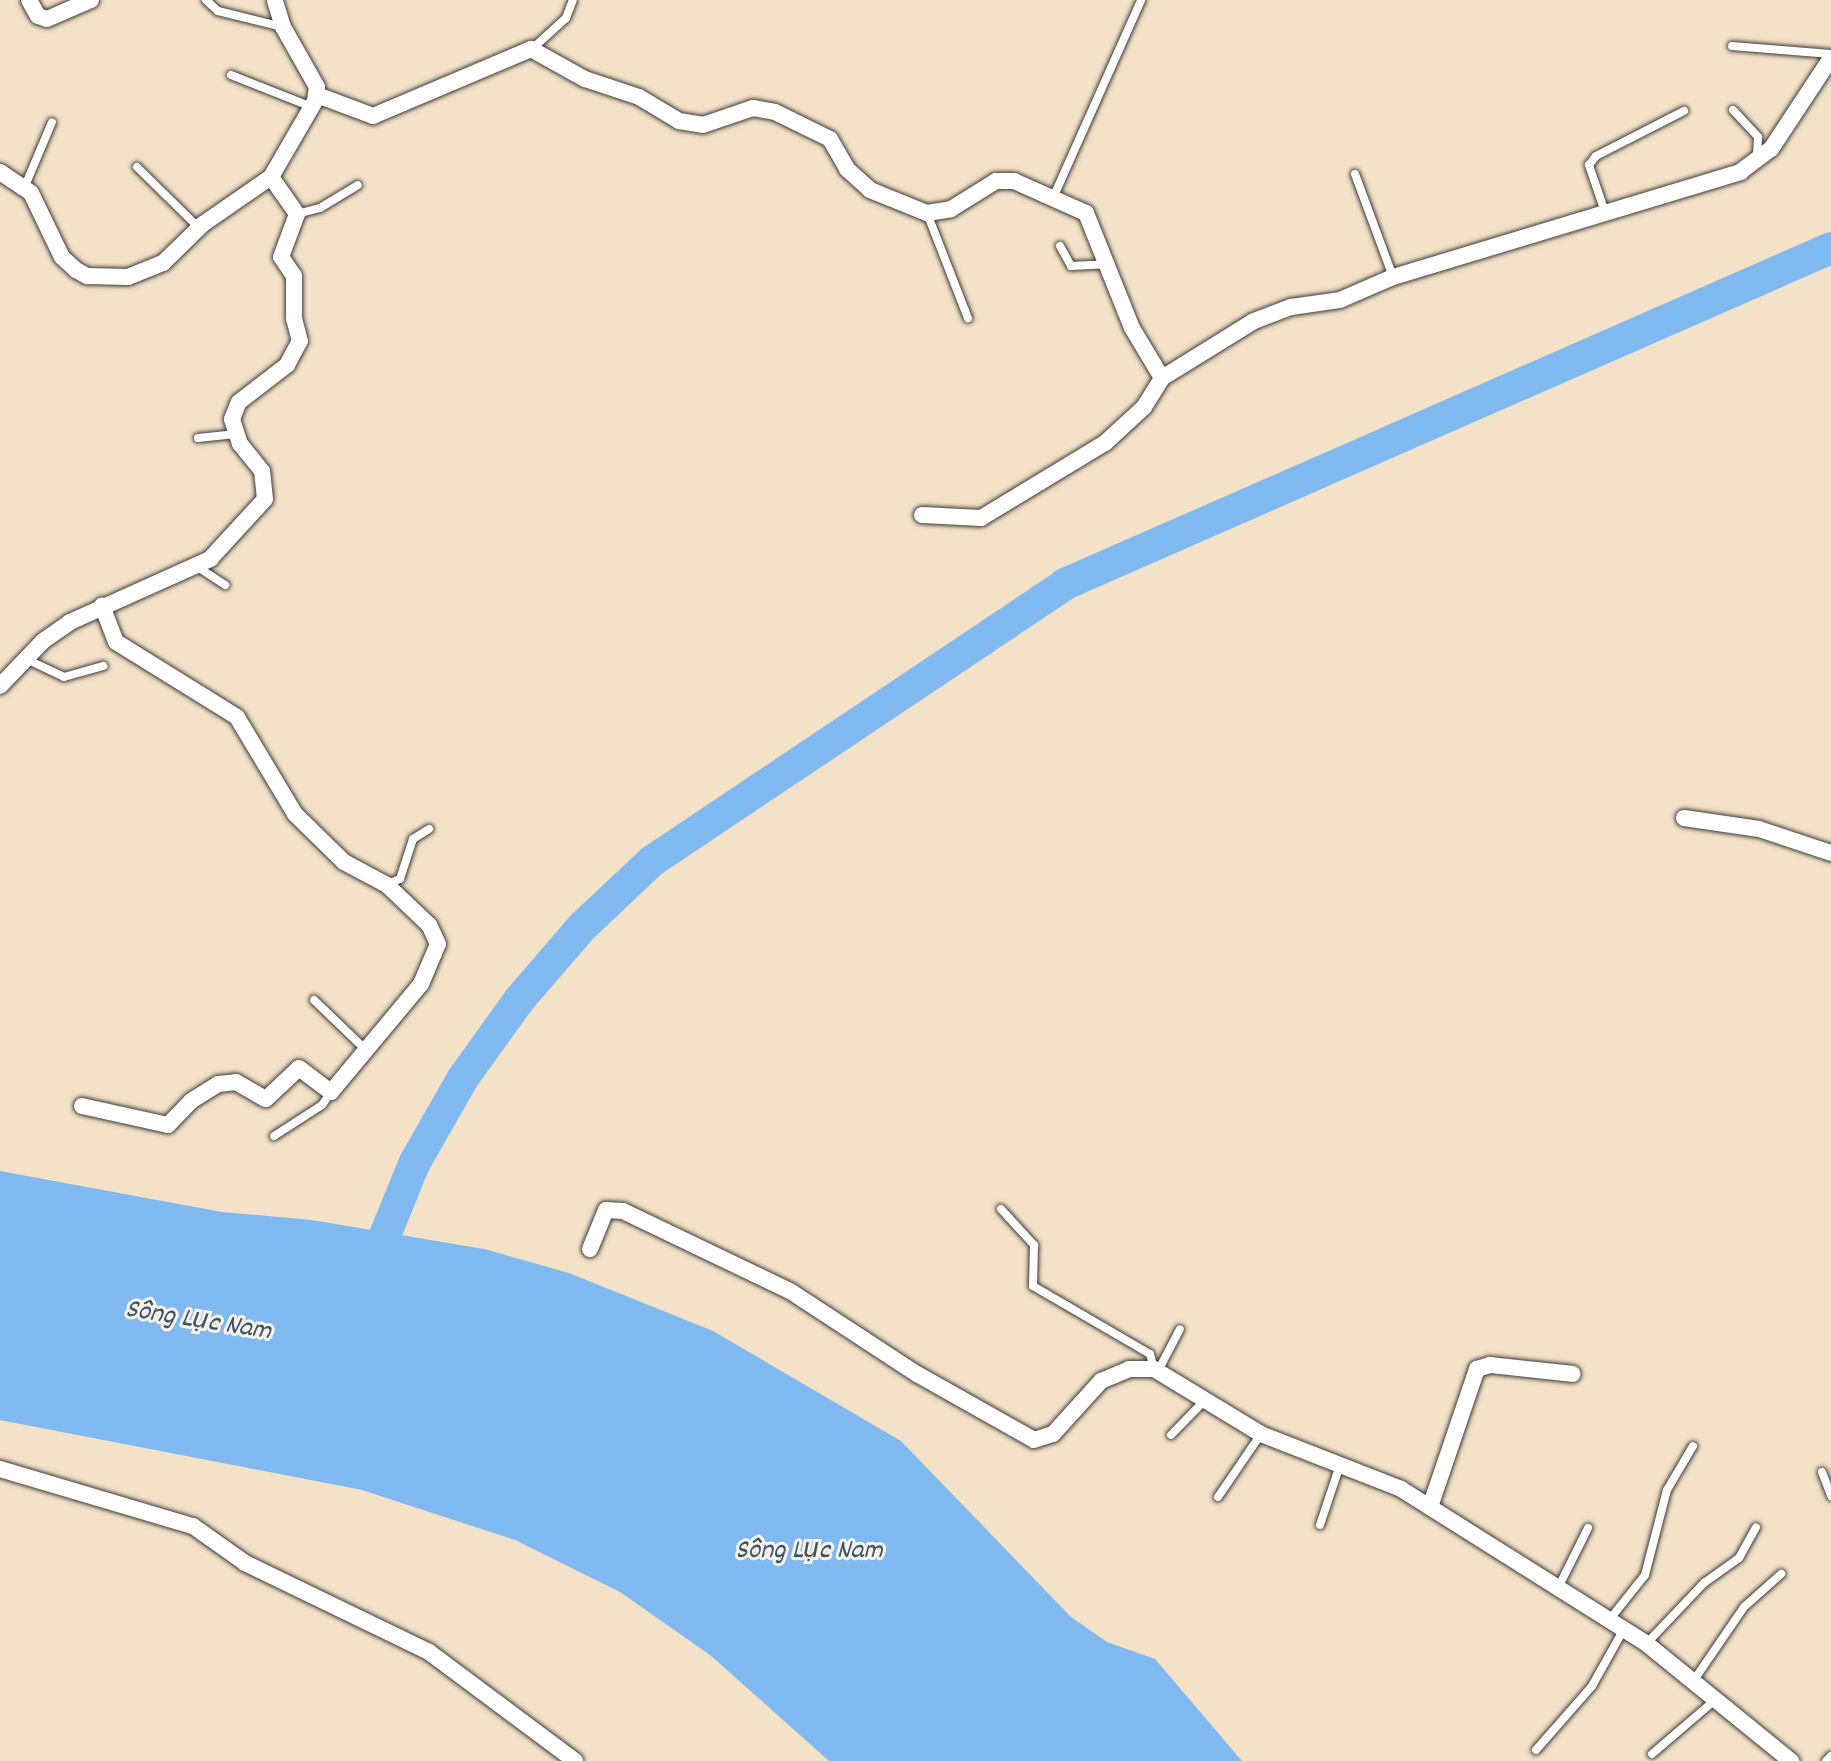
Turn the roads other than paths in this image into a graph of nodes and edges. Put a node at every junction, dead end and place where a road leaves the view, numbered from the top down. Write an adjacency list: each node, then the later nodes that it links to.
1 (29, 0): 2 (street)
2 (91, 0)
3 (206, 0): 7 (lane)
4 (275, 0): 7 (street)
5 (573, 0): 9 (lane)
6 (1141, 0): 23 (lane)
7 (283, 27): 12 (street)
8 (1732, 46): 10 (lane)
9 (531, 49): 12 (street); 25 (street)
10 (1831, 56): 17 (street)
11 (231, 75): 12 (lane)
12 (314, 101): 20 (street)
13 (1733, 110): 17 (lane)
14 (1684, 111): 24 (lane)
15 (52, 122): 22 (lane)
16 (137, 167): 27 (lane)
17 (1747, 168): 24 (street)
18 (0, 172): 22 (street)
19 (1355, 174): 30 (lane)
20 (271, 177): 26 (street); 27 (street)
21 (358, 185): 26 (lane)
22 (25, 186): 27 (street)
23 (1053, 198): 25 (street); 29 (street)
24 (1605, 212): 30 (street)
25 (927, 213): 31 (lane)
26 (297, 214): 33 (street)
27 (199, 228)
28 (1060, 246): 29 (lane)
29 (1106, 264): 32 (street)
30 (1393, 277): 32 (street)
31 (968, 318)
32 (1162, 378): 35 (street)
33 (234, 434): 34 (lane); 36 (street)
34 (198, 438)
35 (922, 515)
36 (196, 566): 37 (lane); 38 (street)
37 (225, 585)
38 (102, 606): 39 (street); 45 (street)
39 (25, 658): 40 (lane); 41 (street)
40 (103, 666)
41 (0, 686)
42 (1684, 818): 44 (street)
43 (429, 829): 45 (lane)
44 (1831, 853)
45 (387, 885): 47 (street)
46 (314, 1000): 47 (lane)
47 (369, 1052): 48 (street)
48 (331, 1092): 49 (street); 50 (lane)
49 (82, 1106)
50 (274, 1136)
51 (1001, 1209): 54 (lane)
52 (590, 1249): 54 (street)
53 (1180, 1329): 54 (lane)
54 (1156, 1370): 56 (street)
55 (1573, 1374): 65 (street)
56 (1205, 1400): 57 (street); 58 (lane)
57 (1261, 1434): 60 (street); 64 (lane)
58 (1171, 1435)
59 (1693, 1446): 71 (lane)
60 (1340, 1464): 65 (street); 66 (lane)
61 (0, 1469): 78 (street)
62 (1822, 1472): 63 (lane)
63 (1831, 1496)
64 (1218, 1497)
65 (1430, 1507): 70 (street)
66 (1320, 1525)
67 (1756, 1527): 72 (lane)
68 (1588, 1528): 70 (lane)
69 (1781, 1574): 73 (lane)
70 (1559, 1586): 71 (street)
71 (1617, 1624): 72 (street); 75 (lane)
72 (1647, 1644): 73 (street)
73 (1694, 1680): 74 (street)
74 (1717, 1698): 76 (lane); 79 (street)
75 (1536, 1750)
76 (1652, 1754)
77 (1831, 1756): 80 (lane)
78 (575, 1761)
79 (1791, 1761)
80 (1826, 1761)

